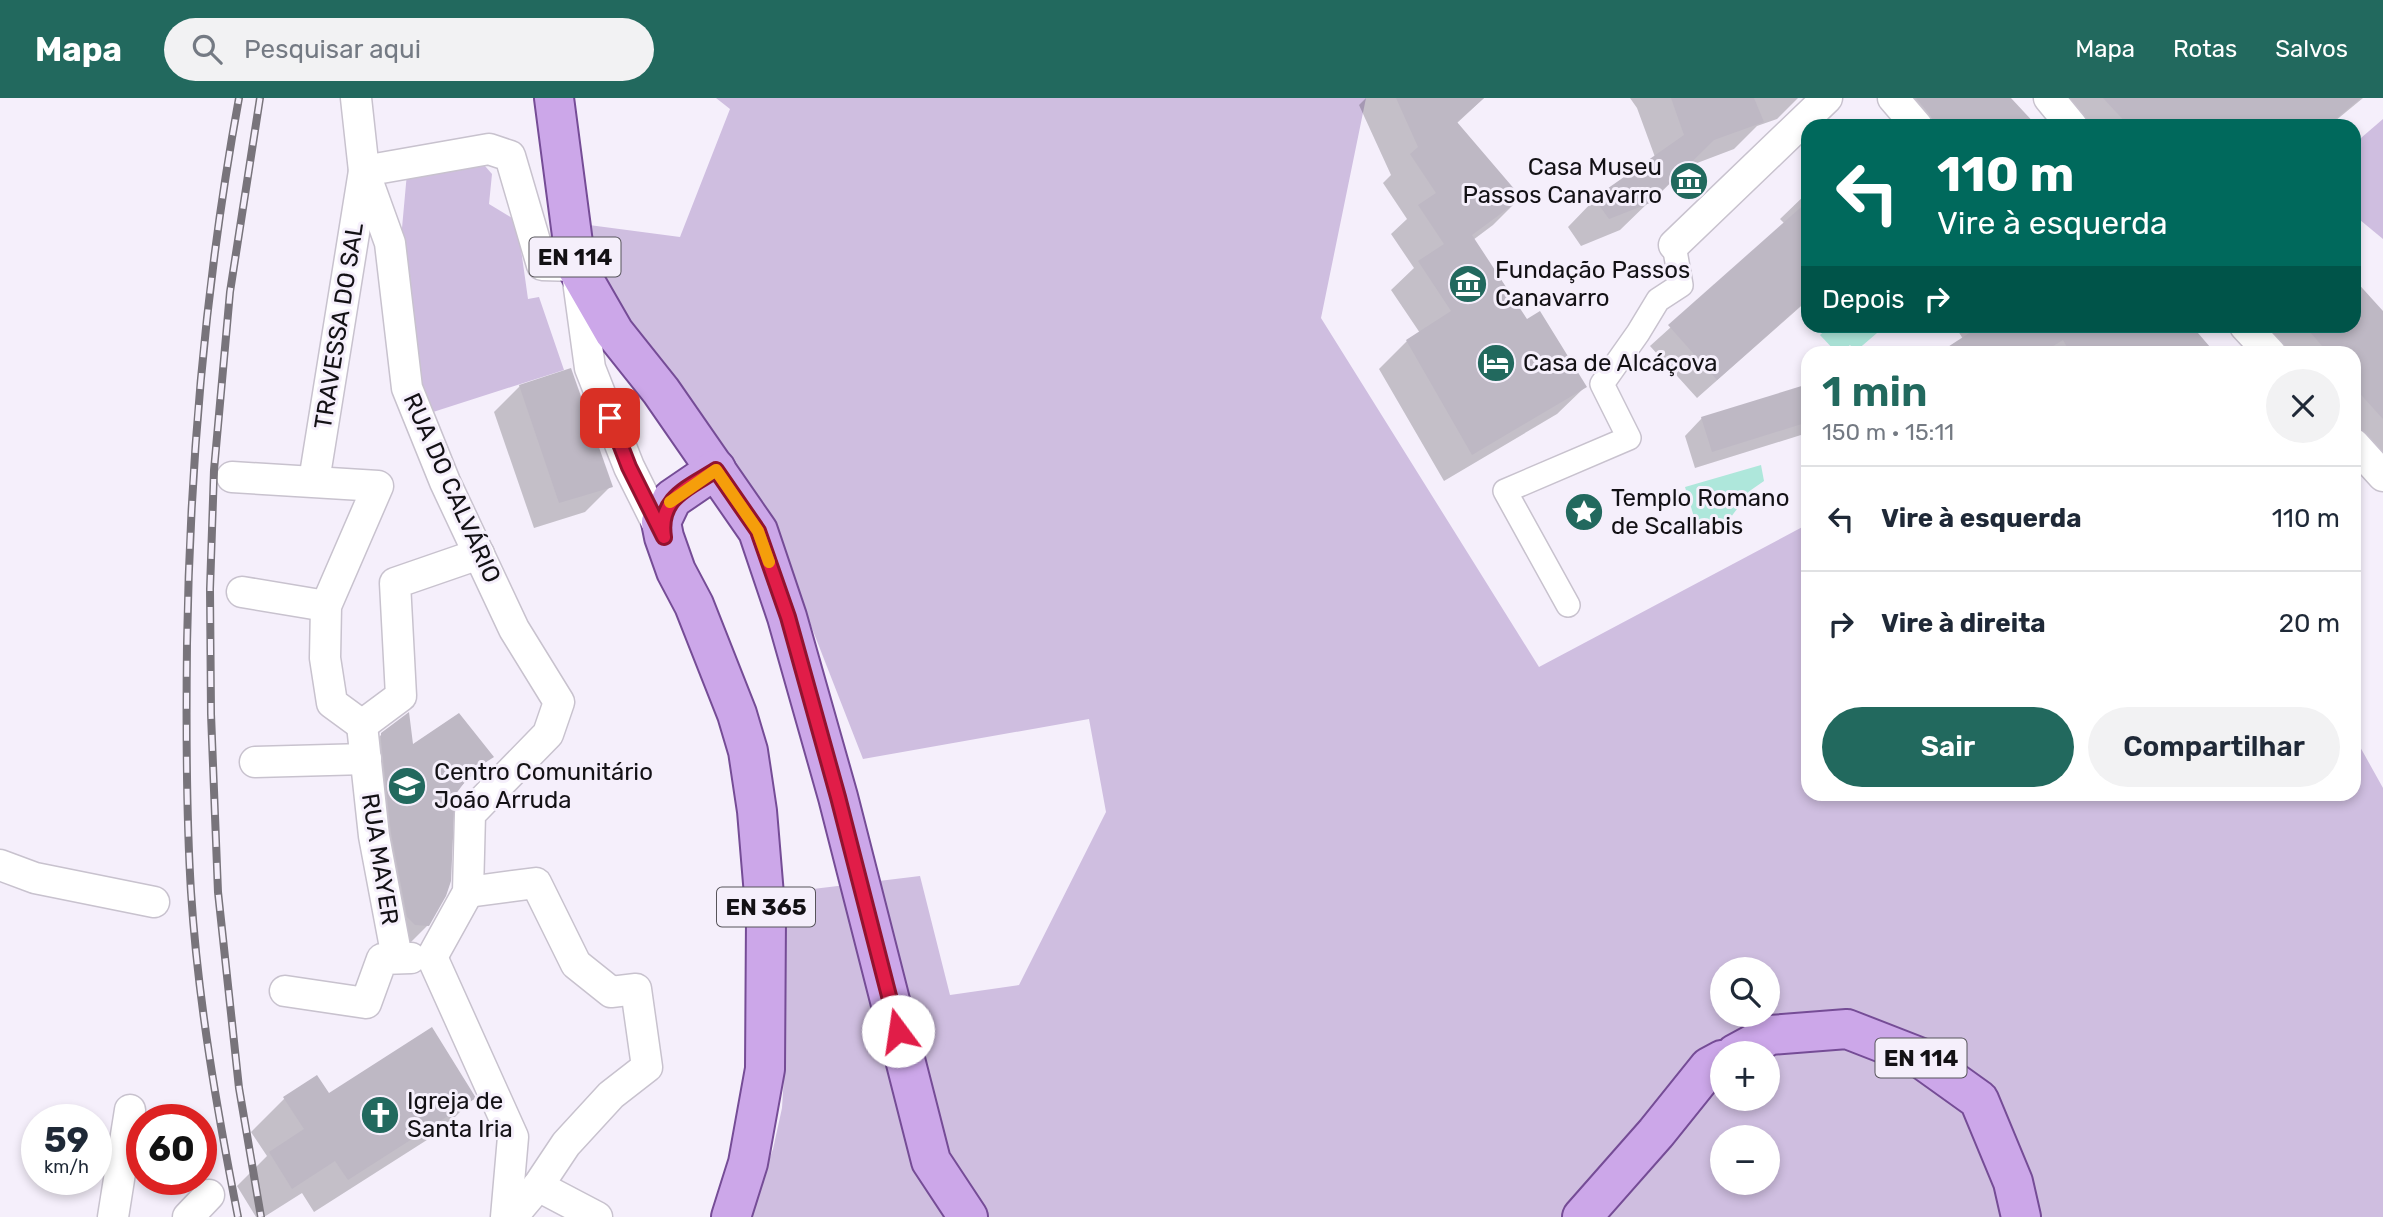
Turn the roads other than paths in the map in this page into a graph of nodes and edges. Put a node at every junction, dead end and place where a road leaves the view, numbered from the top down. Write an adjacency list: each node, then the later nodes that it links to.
1 (356, 98): 10 (street, RUA DO CALVÁRIO)
2 (554, 98): 12 (main road, EN 114)
3 (1828, 98): 6 (street)
4 (1893, 98): 7 (street)
5 (2049, 98): 8 (street)
6 (1806, 119)
7 (1911, 119)
8 (2066, 119)
9 (1801, 124): 11 (street)
10 (364, 171): 12 (street); 19 (street, TRAVESSA DO SAL); 21 (street, RUA DO CALVÁRIO)
11 (1674, 245): 23 (street)
12 (576, 266): 16 (main road, EN 114); 20 (street)
13 (2252, 333): 14 (street)
14 (2264, 346)
15 (2361, 452): 17 (street)
16 (716, 470): 20 (main road, EN 365); 44 (main road, EN 114)
17 (2383, 476)
18 (232, 477): 19 (street)
19 (314, 481): 24 (street)
20 (664, 537): 43 (main road, EN 365)
21 (479, 554): 25 (street); 29 (street, RUA DO CALVÁRIO)
22 (242, 592): 24 (street)
23 (1567, 605)
24 (326, 606): 25 (street)
25 (362, 725): 26 (street, RUA MAYER)
26 (366, 760): 27 (street); 32 (street, RUA MAYER)
27 (255, 762)
28 (0, 865): 30 (street)
29 (468, 892): 31 (street); 37 (street)
30 (154, 902)
31 (432, 957): 32 (street); 41 (street)
32 (397, 958): 33 (street)
33 (285, 991)
34 (1759, 1041): 46 (main road, EN 114)
35 (1710, 1066): 45 (main road)
36 (126, 1135): 39 (street)
37 (538, 1186): 41 (street); 42 (street)
38 (209, 1195): 40 (street)
39 (113, 1217)
40 (188, 1217)
41 (509, 1217)
42 (597, 1217)
43 (730, 1217)
44 (968, 1217)
45 (1582, 1217)
46 (2021, 1217)

